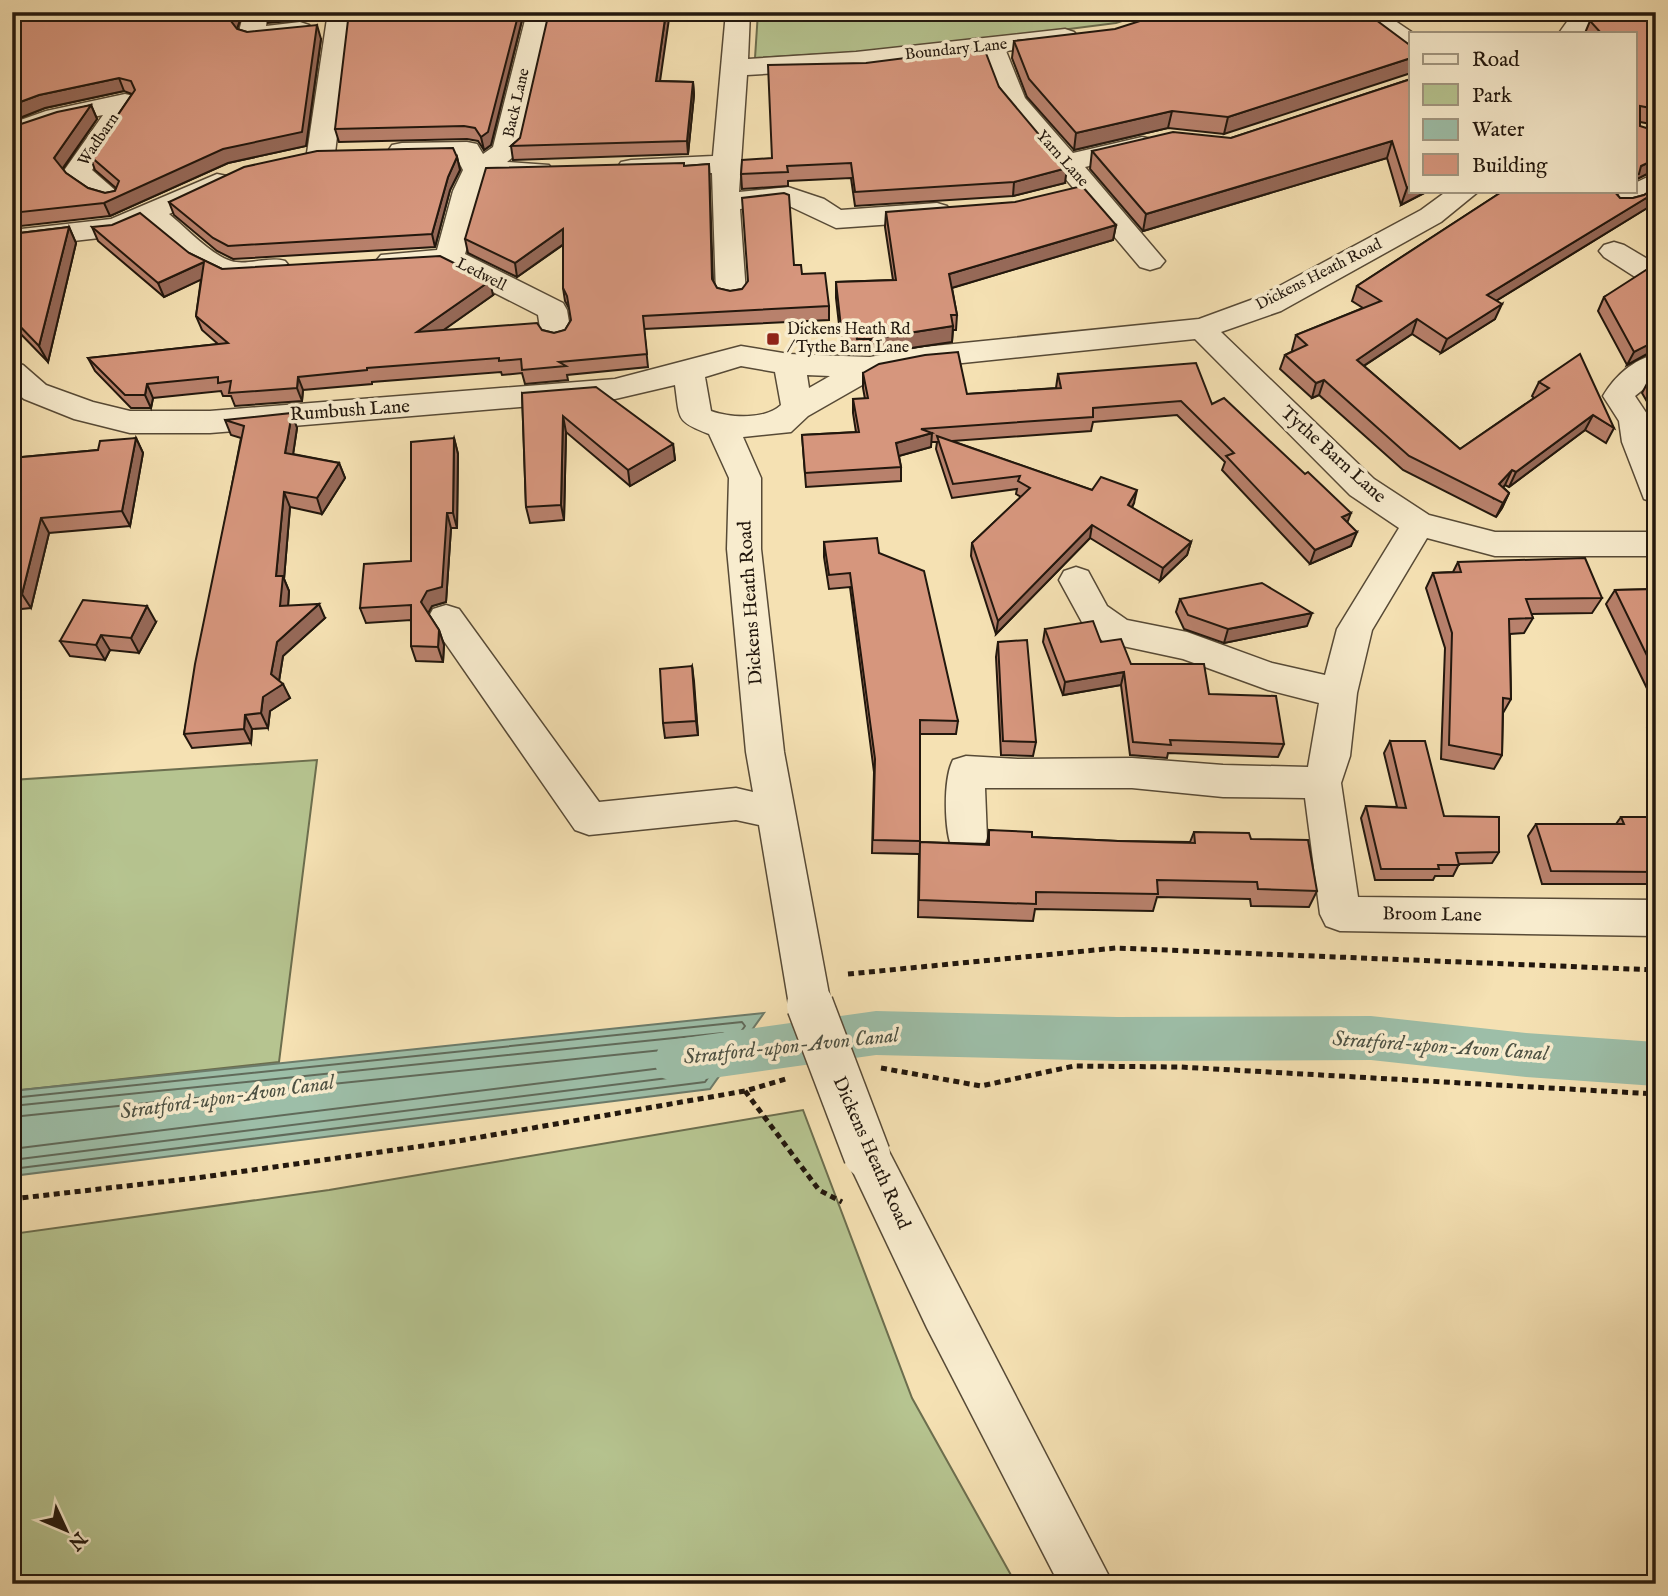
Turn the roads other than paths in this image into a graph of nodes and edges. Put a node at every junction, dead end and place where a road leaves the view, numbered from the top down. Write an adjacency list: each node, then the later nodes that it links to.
1 (256, 12): 6 (street)
2 (539, 12): 17 (street, Back Lane)
3 (738, 12): 11 (street)
4 (1365, 12): 9 (street)
5 (1587, 12): 7 (street)
6 (339, 20): 17 (street)
7 (1572, 32)
8 (1084, 34): 10 (street, Boundary Lane)
9 (1409, 42)
10 (992, 47): 11 (street, Boundary Lane); 14 (street, Yarn Lane)
11 (736, 68): 15 (street)
12 (12, 132): 24 (street, Wadbarn)
13 (1169, 139): 14 (street)
14 (1065, 163): 29 (street, Yarn Lane)
15 (726, 164): 16 (street); 22 (street)
16 (605, 169)
17 (477, 170): 18 (street); 28 (street)
18 (565, 170)
19 (239, 171): 24 (street)
20 (1656, 181): 23 (street)
21 (1464, 192): 34 (street, Dickens Heath Road)
22 (725, 202): 25 (street); 33 (street)
23 (1623, 204)
24 (130, 209): 26 (street); 31 (street)
25 (958, 211)
26 (12, 239)
27 (1614, 251): 32 (street)
28 (449, 258): 30 (street, Ledwell); 35 (street, Ledwell)
29 (1150, 261)
30 (370, 262)
31 (304, 266)
32 (1656, 277)
33 (731, 293)
34 (1203, 328): 38 (street, Dickens Heath Road); 46 (street, Tythe Barn Lane)
35 (556, 334)
36 (789, 364): 38 (street, Dickens Heath Road); 39 (street, Dickens Heath Road); 42 (street)
37 (1656, 364): 45 (street)
38 (870, 367): 42 (street, Dickens Heath Road)
39 (688, 371): 40 (street, Rumbush Lane); 43 (street, Dickens Heath Road)
40 (615, 389): 41 (street, Rumbush Lane); 43 (street, Rumbush Lane)
41 (20, 392)
42 (788, 416): 43 (street); 44 (street, Dickens Heath Road)
43 (709, 422): 44 (street, Dickens Heath Road)
44 (745, 478): 52 (street, Dickens Heath Road)
45 (1656, 491)
46 (1419, 524): 47 (street, Tythe Barn Lane); 50 (street, Broom Lane)
47 (1656, 544)
48 (1076, 580): 50 (street)
49 (446, 618): 52 (street)
50 (1339, 693): 51 (street, Broom Lane)
51 (1322, 783): 53 (street); 54 (street, Broom Lane)
52 (775, 813): 55 (street, Dickens Heath Road, bridge)
53 (967, 839)
54 (1656, 918)
55 (1087, 1584)

